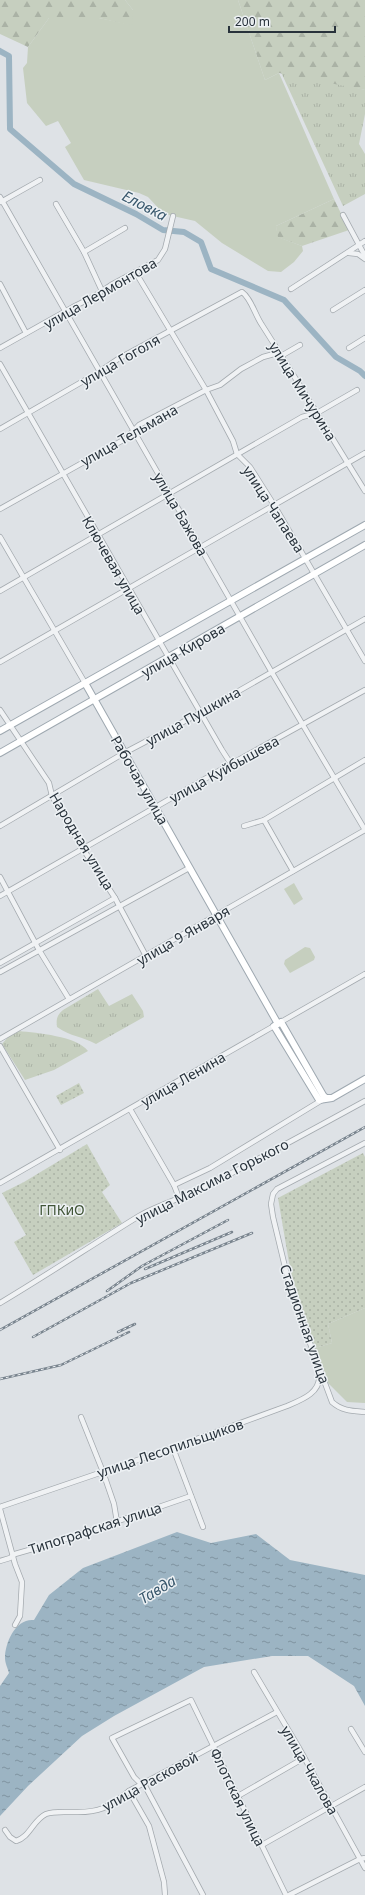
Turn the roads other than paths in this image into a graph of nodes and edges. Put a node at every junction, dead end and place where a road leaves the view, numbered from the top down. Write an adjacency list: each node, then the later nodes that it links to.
1 (40, 180): 2 (street)
2 (1, 200): 21 (street, улица Бажова)
3 (56, 204): 9 (street)
4 (343, 215): 8 (street)
5 (173, 216): 13 (street, улица Лермонтова)
6 (125, 228): 9 (street)
7 (365, 241): 8 (street)
8 (359, 246): 10 (street); 11 (street)
9 (84, 252): 18 (street)
10 (345, 254): 12 (street); 15 (street)
11 (365, 256)
12 (365, 259)
13 (136, 273): 18 (street, улица Лермонтова); 22 (street, улица Чапаева)
14 (0, 284): 17 (street)
15 (291, 289)
16 (365, 290): 20 (street)
17 (2, 291): 23 (street)
18 (102, 291): 21 (street, улица Лермонтова)
19 (242, 292): 22 (street, улица Гоголя); 28 (street, улица Мичурина)
20 (333, 310)
21 (64, 312): 23 (street, улица Лермонтова); 30 (street, улица Бажова)
22 (170, 332): 30 (street, улица Гоголя); 31 (street, улица Чапаева)
23 (26, 333): 26 (street, улица Лермонтова)
24 (365, 338): 27 (street)
25 (300, 345): 28 (street, улица Тельмана)
26 (0, 348)
27 (350, 348)
28 (281, 356): 31 (street, улица Тельмана); 34 (street, улица Мичурина)
29 (0, 364): 33 (street, Ключевая улица)
30 (99, 372): 33 (street, улица Гоголя); 36 (street, улица Бажова)
31 (206, 390): 36 (street, улица Тельмана); 38 (street, улица Чапаева)
32 (357, 390): 34 (street)
33 (28, 413): 35 (street, улица Гоголя); 40 (street, Ключевая улица)
34 (318, 413): 38 (street); 39 (street, улица Мичурина)
35 (0, 429)
36 (133, 431): 40 (street, улица Тельмана); 42 (street, улица Бажова)
37 (365, 453): 39 (street)
38 (237, 454): 42 (street); 43 (street, улица Чапаева)
39 (348, 463): 41 (street, улица Мичурина); 43 (street)
40 (62, 474): 44 (street, улица Тельмана); 46 (street, Ключевая улица)
41 (365, 492)
42 (169, 493): 46 (street); 49 (street, улица Бажова)
43 (274, 505): 49 (street); 50 (street, улица Чапаева)
44 (0, 509)
45 (365, 525): 50 (main road, улица Кирова)
46 (96, 535): 52 (street); 53 (street, Ключевая улица)
47 (0, 537): 52 (street, Рабочая улица)
48 (365, 545): 51 (main road, улица Кирова)
49 (200, 547): 53 (street); 55 (street, улица Бажова)
50 (306, 559): 51 (street, улица Чапаева); 55 (main road, улица Кирова)
51 (315, 574): 56 (main road, улица Кирова); 58 (street, улица Чапаева)
52 (22, 578): 54 (street); 59 (street, Рабочая улица)
53 (128, 587): 59 (street); 60 (street, Ключевая улица)
54 (0, 591)
55 (231, 602): 56 (street, улица Бажова); 60 (main road, улица Кирова)
56 (240, 617): 61 (main road, улица Кирова); 64 (street, улица Бажова)
57 (365, 619): 58 (street, улица Пушкина)
58 (346, 629): 62 (street, улица Чапаева); 64 (street, улица Пушкина)
59 (54, 630): 63 (street); 65 (street, Рабочая улица)
60 (158, 642): 61 (street, Ключевая улица); 65 (main road, улица Кирова)
61 (168, 658): 67 (main road, улица Кирова); 69 (street, Ключевая улица)
62 (365, 661)
63 (0, 662)
64 (271, 671): 69 (street, улица Пушкина); 71 (street, улица Бажова)
65 (85, 683): 67 (main road, Рабочая улица); 70 (main road, улица Кирова)
66 (365, 690): 71 (street, улица Куйбышева)
67 (95, 700): 73 (main road, улица Кирова); 75 (main road, Рабочая улица)
68 (0, 710): 70 (street, Народная улица)
69 (200, 713): 75 (street, улица Пушкина); 77 (street, Ключевая улица)
70 (12, 725): 72 (main road, улица Кирова); 73 (street, Народная улица)
71 (302, 725): 77 (street, улица Куйбышева); 78 (street, улица Бажова)
72 (0, 731)
73 (21, 741): 74 (main road, улица Кирова); 79 (street, Народная улица)
74 (0, 753)
75 (124, 754): 79 (street, улица Пушкина); 80 (main road, Рабочая улица)
76 (365, 760): 78 (street)
77 (231, 764): 80 (street, улица Куйбышева)
78 (335, 779): 81 (street); 84 (street, улица Бажова)
79 (52, 796): 82 (street, улица Пушкина); 85 (street, Народная улица)
80 (156, 808): 85 (street, улица Куйбышева); 86 (main road, Рабочая улица)
81 (264, 820): 83 (street); 87 (street)
82 (0, 826)
83 (244, 826)
84 (365, 830): 87 (street, улица 9 Января)
85 (83, 848): 89 (street, улица Куйбышева); 91 (street, Народная улица)
86 (189, 868): 92 (street); 93 (main road, Рабочая улица)
87 (293, 871): 93 (street, улица 9 Января)
88 (0, 877): 89 (street)
89 (8, 891): 90 (street, улица Куйбышева); 94 (street)
90 (0, 896)
91 (115, 898): 92 (street, Народная улица); 94 (street)
92 (121, 907): 95 (street); 96 (street, Народная улица)
93 (216, 915): 96 (street, улица 9 Января); 101 (main road, Рабочая улица)
94 (37, 942): 95 (street); 97 (street)
95 (39, 950): 98 (street); 100 (street)
96 (146, 956): 100 (street, улица 9 Января)
97 (0, 963)
98 (0, 972)
99 (365, 974): 101 (street, улица Ленина)
100 (69, 999): 102 (street, улица 9 Января)
101 (278, 1024): 105 (main road, Рабочая улица); 106 (main road, Рабочая улица); 108 (street, улица Ленина)
102 (0, 1039)
103 (0, 1046): 110 (street)
104 (365, 1079): 105 (main road, улица Максима Горького)
105 (332, 1098): 106 (main road, улица Максима Горького)
106 (322, 1100): 112 (street, улица Максима Горького)
107 (365, 1101): 113 (street, улица Максима Горького)
108 (130, 1109): 110 (street, улица Ленина); 112 (street)
109 (365, 1143): 115 (street, Стадионная улица)
110 (60, 1150): 111 (street, улица Ленина)
111 (0, 1183)
112 (174, 1185): 113 (street)
113 (179, 1198): 114 (street, улица Максима Горького)
114 (0, 1303)
115 (318, 1369): 116 (street, Стадионная улица); 118 (street, улица Лесопильщиков)
116 (365, 1412)
117 (81, 1417): 119 (street)
118 (173, 1448): 119 (street, улица Лесопильщиков); 120 (street)
119 (103, 1472): 121 (street, улица Лесопильщиков); 122 (street)
120 (191, 1496): 122 (street, Типографская улица); 123 (street)
121 (0, 1508): 124 (street)
122 (117, 1522): 124 (street, Типографская улица)
123 (203, 1527)
124 (13, 1556): 125 (street, Типографская улица); 126 (street)
125 (0, 1561)
126 (15, 1625)
127 (254, 1672): 128 (street, улица Чкалова)
128 (277, 1712): 130 (street, улица Расковой); 132 (street, улица Чкалова)
129 (351, 1729): 131 (street)
130 (213, 1747): 133 (street, улица Расковой); 133 (street, Флотская улица); 136 (street, Флотская улица)
131 (365, 1752)
132 (304, 1758): 136 (street); 137 (street, улица Чкалова)
133 (144, 1784): 135 (street, улица Расковой); 143 (street)
134 (365, 1787): 137 (street)
135 (129, 1791): 138 (street, улица Расковой); 142 (street)
136 (238, 1796): 139 (street, Флотская улица)
137 (331, 1806): 139 (street); 140 (street, улица Чкалова)
138 (6, 1830)
139 (262, 1845): 144 (street, Флотская улица)
140 (362, 1858): 141 (street, улица Чкалова); 145 (street)
141 (365, 1868)
142 (165, 1895)
143 (203, 1895)
144 (286, 1895)
145 (289, 1895)

